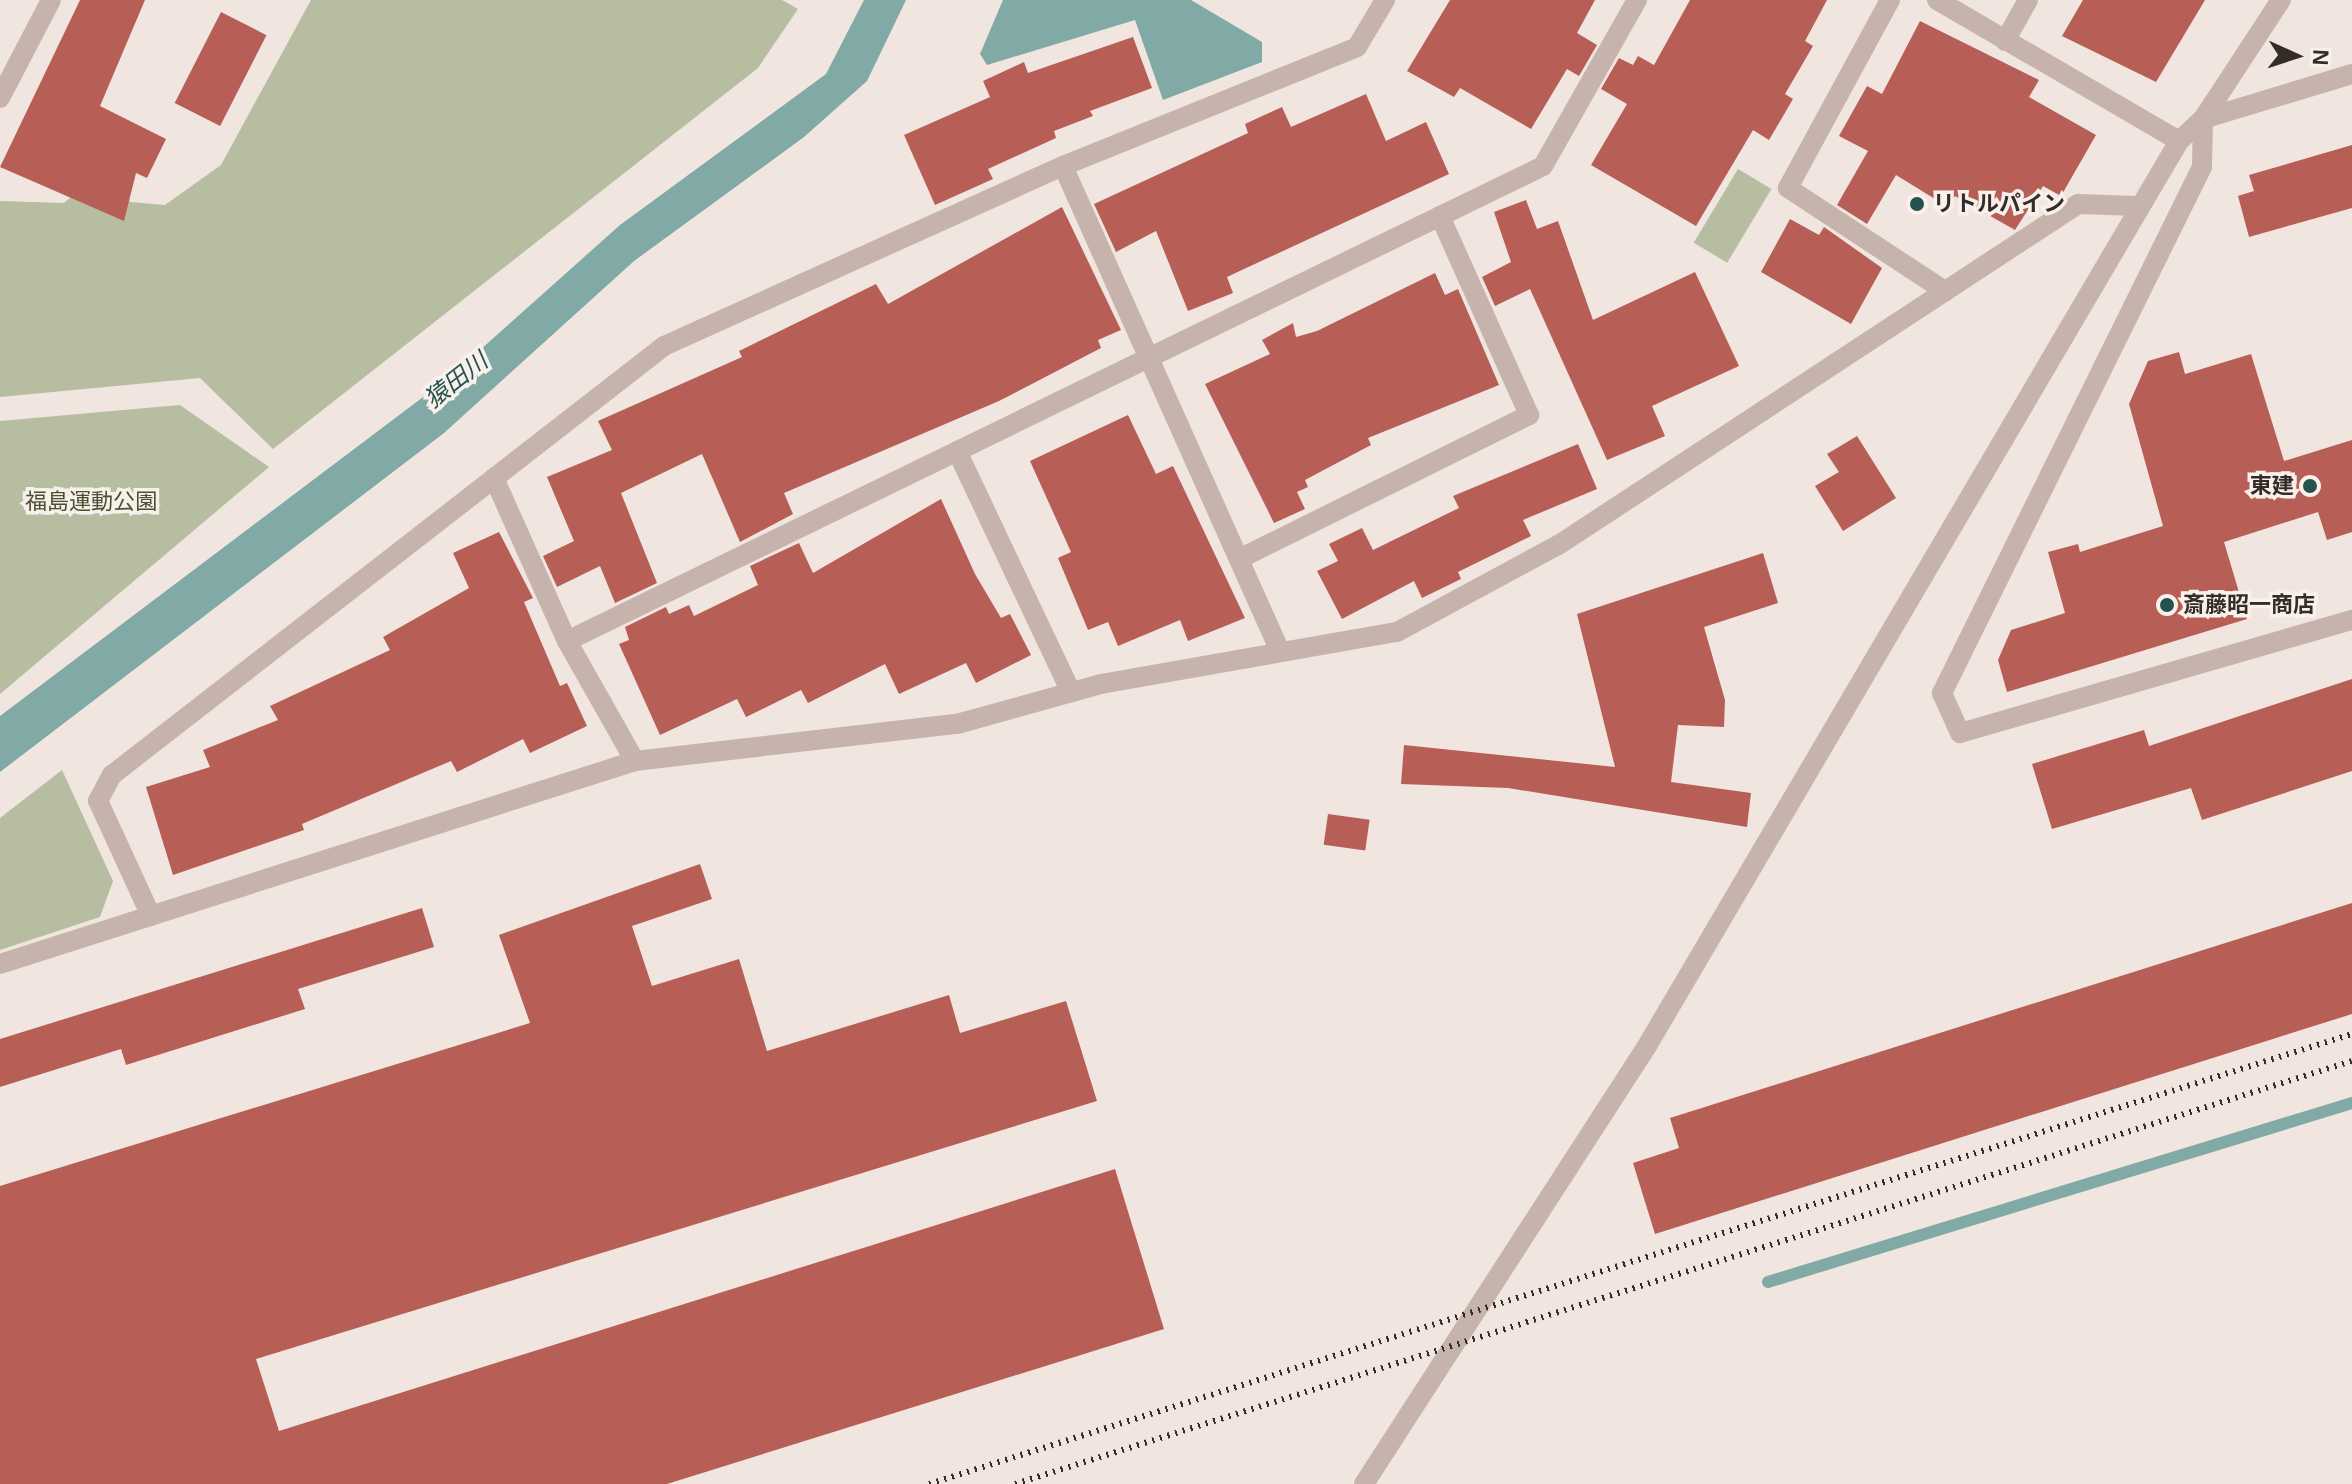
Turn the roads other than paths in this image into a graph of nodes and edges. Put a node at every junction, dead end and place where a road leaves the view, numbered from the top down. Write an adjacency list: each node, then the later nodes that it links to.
1 (51, 0): 10 (street)
2 (1385, 0): 13 (street)
3 (1637, 0): 15 (street)
4 (1890, 0): 16 (street)
5 (1937, 0): 8 (street)
6 (2028, 0): 8 (street)
7 (2281, 0): 11 (street)
8 (2005, 41): 12 (street)
9 (2352, 74): 11 (street)
10 (0, 98)
11 (2203, 119): 12 (street); 21 (street)
12 (2179, 141): 14 (street)
13 (1063, 166): 17 (street); 19 (street)
14 (2137, 206): 16 (street); 28 (street)
15 (1440, 216): 17 (street); 20 (street)
16 (1945, 291): 23 (street)
17 (1148, 358): 18 (street); 20 (street)
18 (957, 451): 22 (street); 24 (street)
19 (494, 478): 22 (street); 26 (street)
20 (1239, 559): 23 (street)
21 (2352, 620)
22 (567, 641): 25 (street)
23 (1279, 649): 24 (street)
24 (1071, 692): 25 (street)
25 (635, 761): 26 (street)
26 (151, 916): 27 (street)
27 (0, 964)
28 (1368, 1476)

